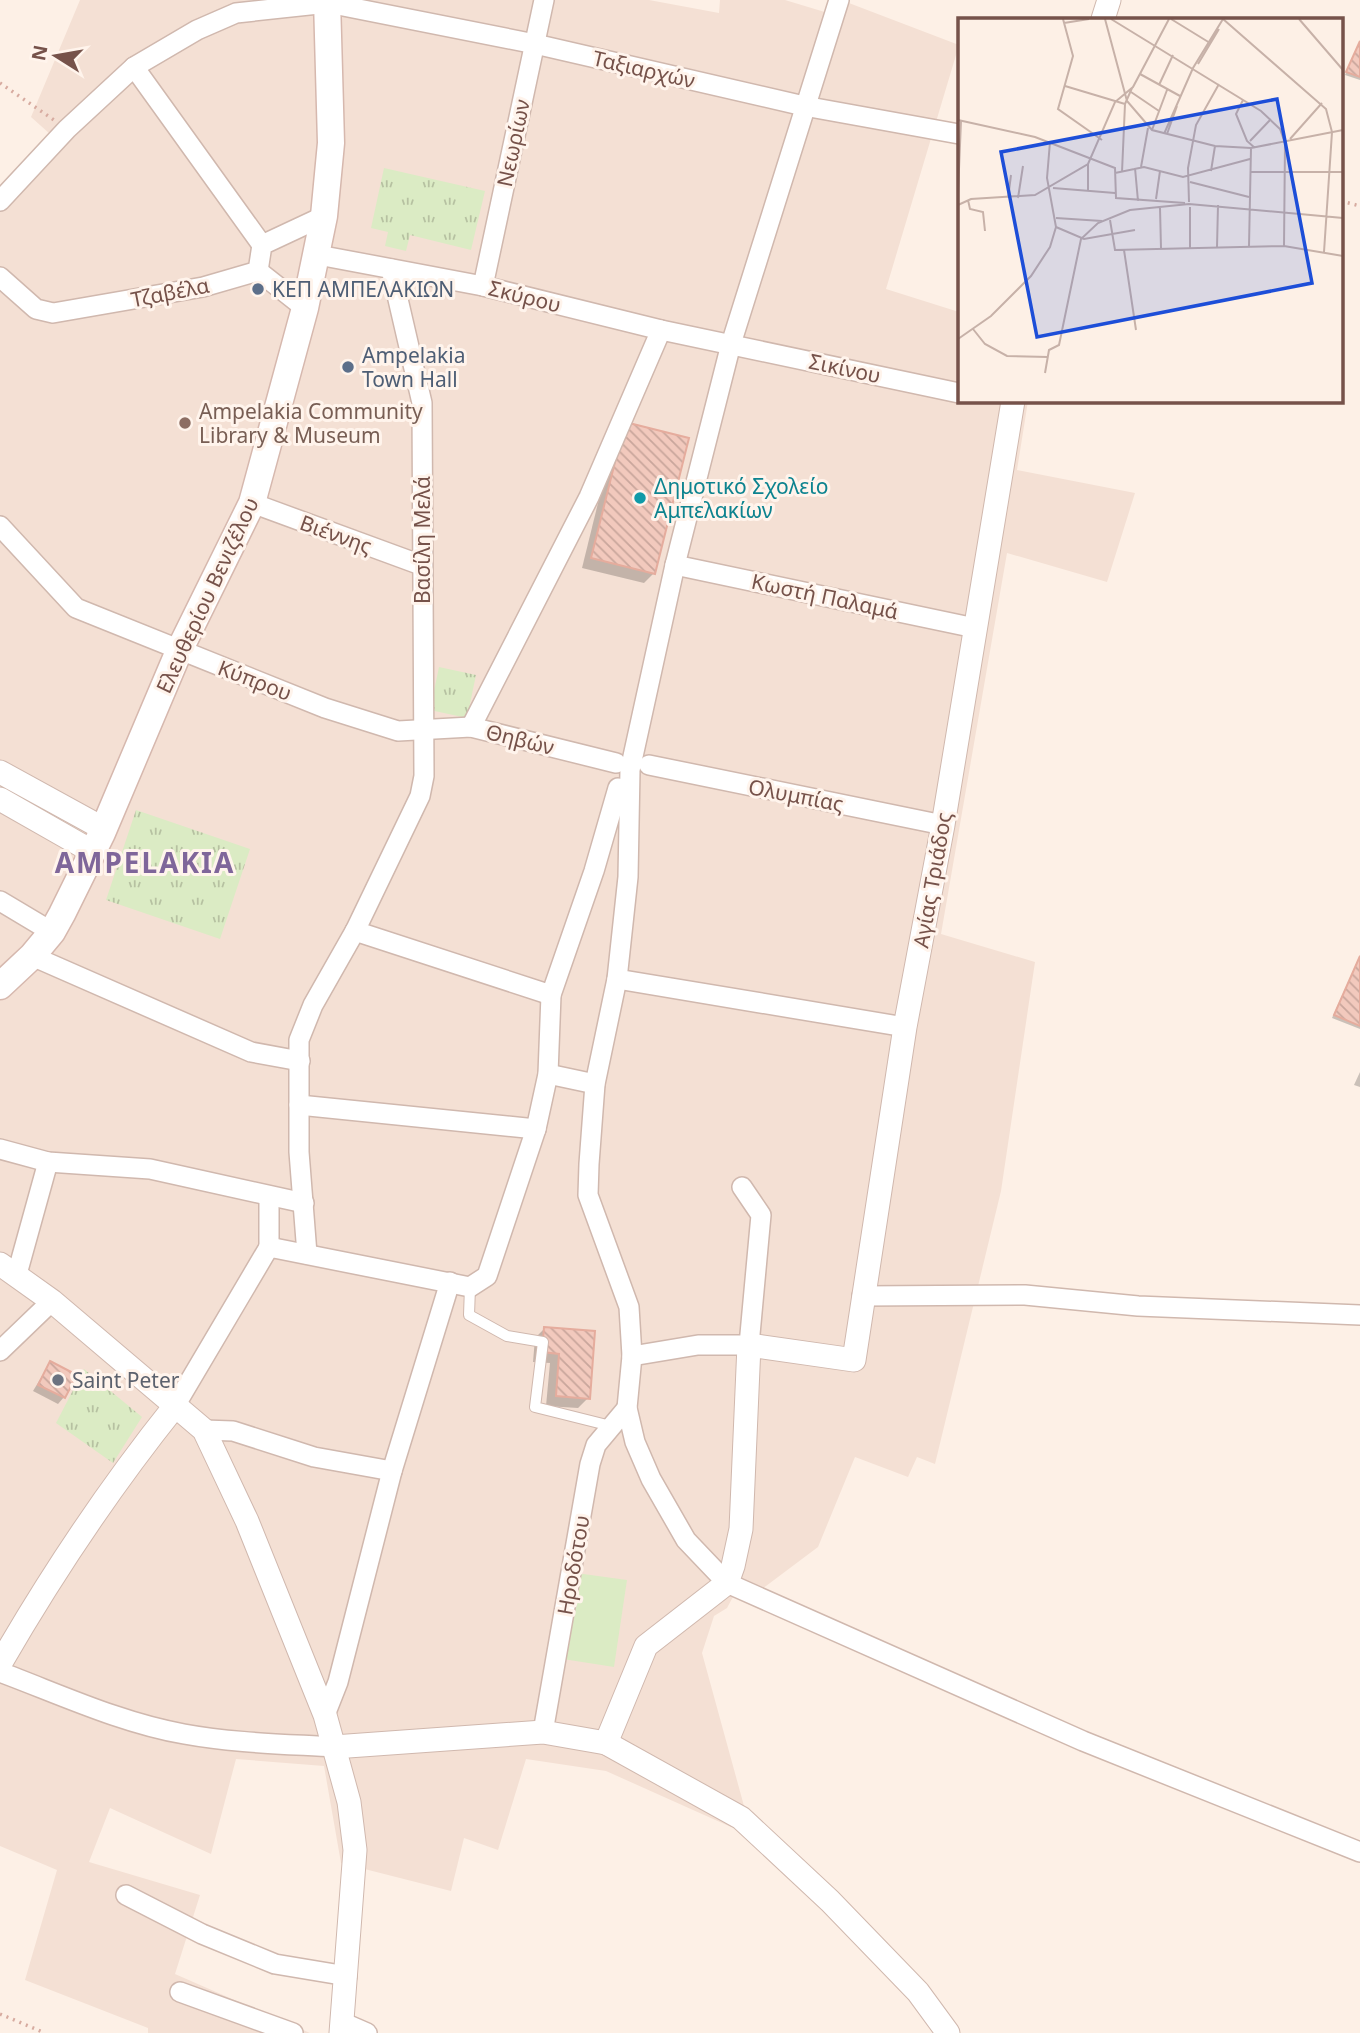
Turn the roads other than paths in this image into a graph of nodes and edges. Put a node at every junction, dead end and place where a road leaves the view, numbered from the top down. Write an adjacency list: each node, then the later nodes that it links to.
1 (544, 0): 6 (street, Νεωρίων)
2 (839, 0): 8 (street)
3 (1110, 0): 5 (street)
4 (328, 2): 6 (street, Ταξιαρχών); 7 (street, Ταξιαρχών); 11 (main road, Ελευθερίου Βενιζέλου)
5 (1103, 18)
6 (535, 44): 8 (street, Ταξιαρχών); 17 (street, Νεωρίων)
7 (134, 67): 10 (street, Ταξιαρχών); 12 (street)
8 (804, 106): 9 (street, Ταξιαρχών); 20 (street)
9 (958, 134)
10 (0, 201)
11 (324, 216): 12 (street); 13 (main road, Ελευθερίου Βενιζέλου)
12 (262, 244): 15 (street)
13 (318, 255): 14 (street, Σκύρου); 18 (main road, Ελευθερίου Βενιζέλου)
14 (391, 269): 17 (street, Σκύρου); 25 (street, Βασίλη Μελά)
15 (258, 271): 16 (street, Τζαβέλα); 18 (street)
16 (0, 276)
17 (483, 286): 19 (street, Σκύρου)
18 (305, 307): 23 (main road, Ελευθερίου Βενιζέλου)
19 (661, 330): 20 (street, Σκύρου); 29 (street)
20 (731, 344): 21 (street, Σικίνου); 26 (street)
21 (958, 393)
22 (1007, 402): 27 (street, Αγίας Τριάδος)
23 (252, 503): 25 (street, Βιέννης); 28 (main road, Ελευθερίου Βενιζέλου)
24 (0, 526): 28 (street, Κύπρου)
25 (421, 565): 30 (street, Βασίλη Μελά)
26 (675, 565): 27 (street, Κωστή Παλαμά); 39 (street)
27 (975, 628): 36 (street, Αγίας Τριάδος)
28 (179, 651): 30 (street, Κύπρου); 37 (main road, Ελευθερίου Βενιζέλου)
29 (471, 727): 30 (street, Θηβών); 31 (street, Θηβών)
30 (423, 730): 41 (street, Βασίλη Μελά)
31 (616, 763)
32 (649, 765): 36 (street, Ολυμπίας)
33 (0, 772): 37 (street)
34 (618, 788): 38 (street)
35 (0, 799): 37 (street)
36 (943, 825): 47 (street, Αγίας Τριάδος)
37 (99, 841): 42 (main road, Ελευθερίου Βενιζέλου)
38 (594, 872): 39 (street); 46 (street)
39 (628, 877): 44 (street)
40 (0, 901): 42 (street)
41 (355, 931): 46 (street); 48 (street, Βασίλη Μελά)
42 (52, 932): 43 (main road, Ελευθερίου Βενιζέλου)
43 (32, 956): 45 (main road, Ελευθερίου Βενιζέλου); 48 (street)
44 (617, 979): 47 (street); 50 (street)
45 (0, 986)
46 (551, 995): 49 (street)
47 (905, 1027): 63 (street, Αγίας Τριάδος)
48 (300, 1061): 51 (street, Βασίλη Μελά)
49 (548, 1074): 50 (street); 52 (street)
50 (595, 1084): 68 (street)
51 (299, 1105): 52 (street); 57 (street, Βασίλη Μελά)
52 (536, 1129): 62 (street)
53 (0, 1149): 54 (street)
54 (48, 1162): 56 (street); 60 (street)
55 (741, 1187): 66 (street)
56 (269, 1196): 57 (street); 58 (street)
57 (304, 1203): 59 (street, Βασίλη Μελά)
58 (269, 1247): 59 (street); 69 (street)
59 (307, 1254): 61 (street)
60 (9, 1269): 64 (street)
61 (450, 1282): 62 (street); 73 (street)
62 (470, 1287): 71 (lane)
63 (862, 1296): 65 (street); 66 (street, Αγίας Τριάδος)
64 (52, 1301): 67 (street); 69 (street)
65 (1360, 1315)
66 (749, 1345): 68 (street); 74 (street)
67 (0, 1351)
68 (632, 1356): 70 (street)
69 (175, 1406): 72 (street); 75 (street)
70 (627, 1408): 71 (street, Ηροδότου); 74 (street)
71 (612, 1426): 78 (street, Ηροδότου)
72 (204, 1430): 73 (street); 77 (street)
73 (392, 1471): 77 (street)
74 (727, 1583): 79 (street); 81 (street)
75 (0, 1664)
76 (0, 1672): 80 (street)
77 (325, 1715): 80 (street)
78 (543, 1732): 79 (street); 80 (street)
79 (606, 1743): 88 (street)
80 (334, 1747): 83 (street)
81 (1360, 1852)
82 (126, 1895): 83 (street)
83 (347, 1976): 85 (street)
84 (180, 1992): 86 (street)
85 (343, 2028): 87 (street)
86 (293, 2033)
87 (367, 2033)
88 (948, 2033)

